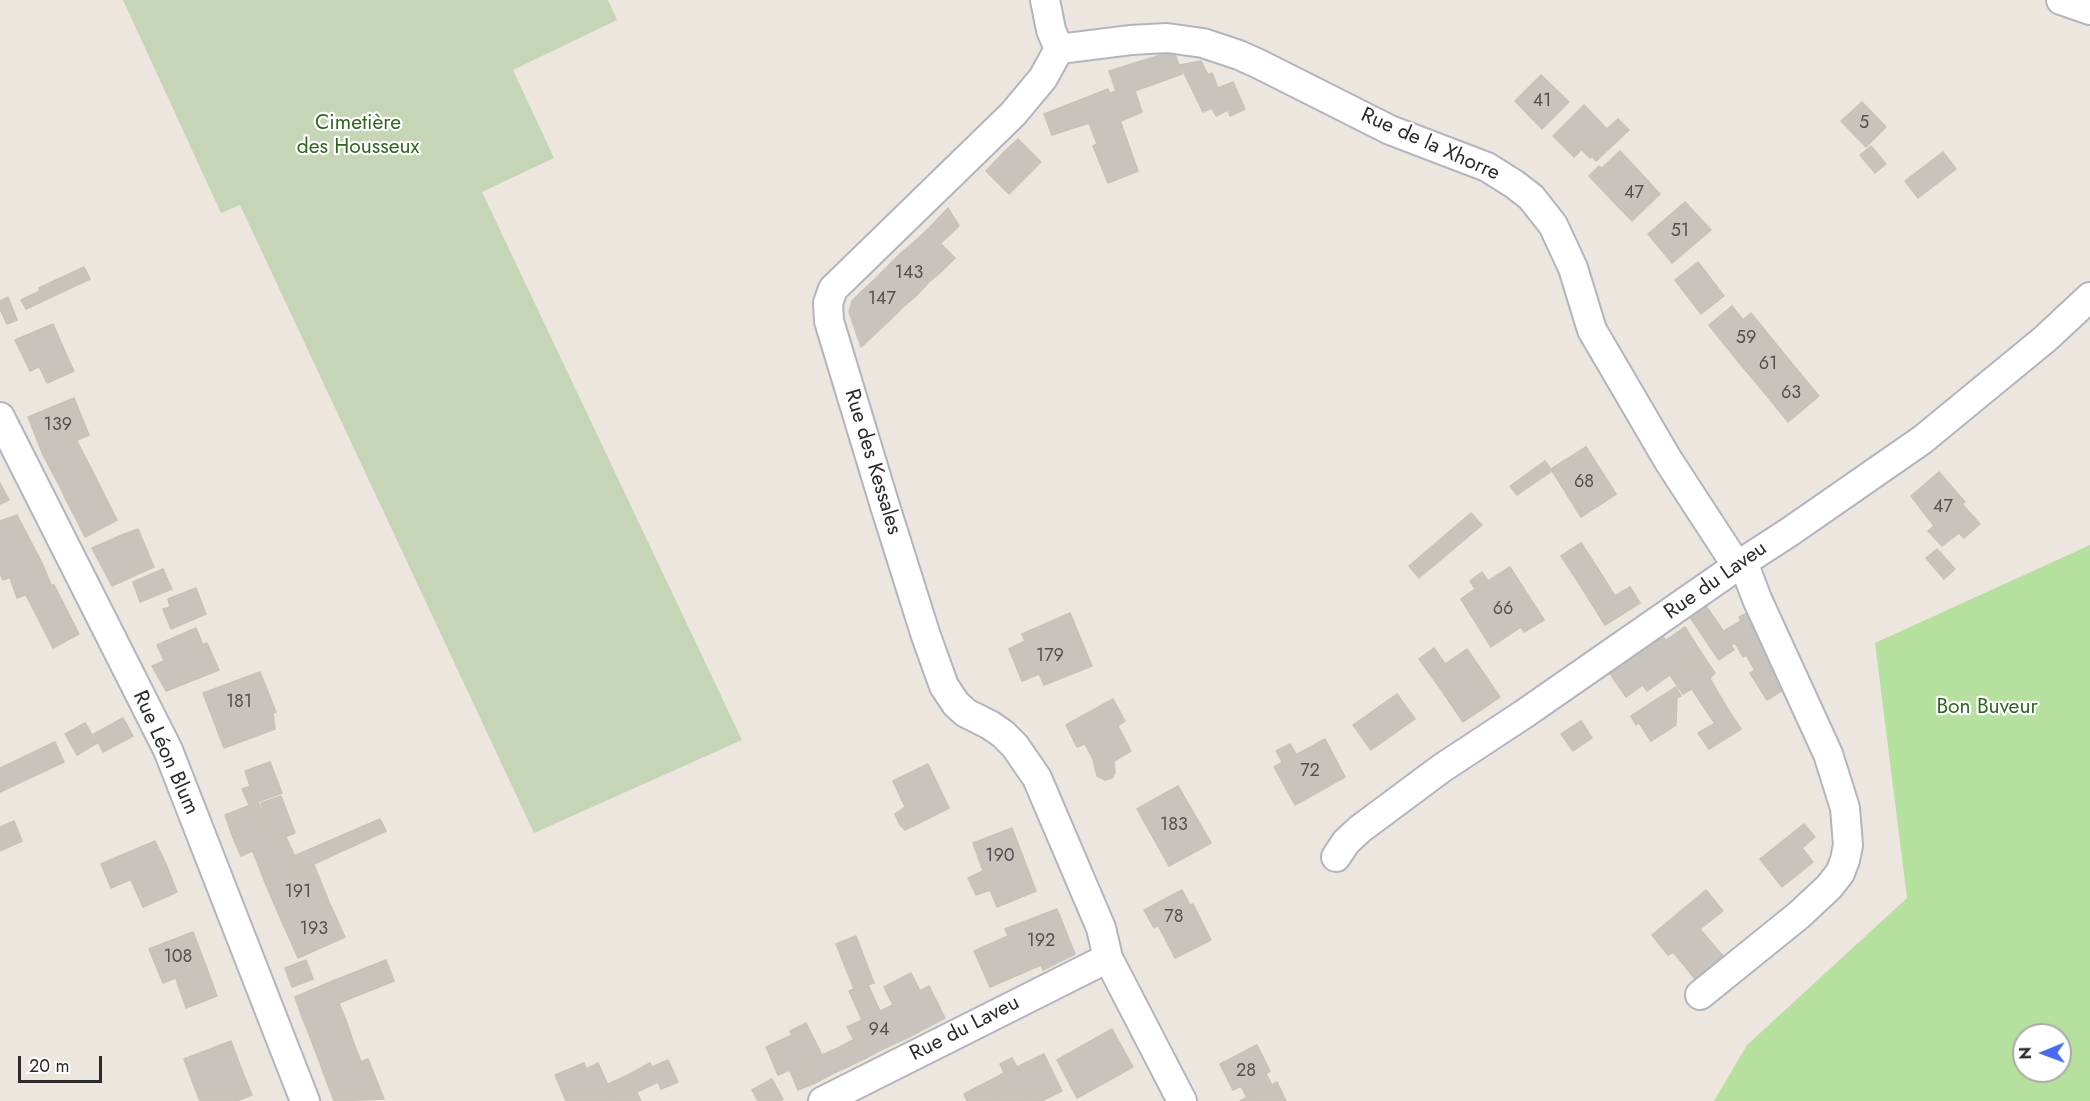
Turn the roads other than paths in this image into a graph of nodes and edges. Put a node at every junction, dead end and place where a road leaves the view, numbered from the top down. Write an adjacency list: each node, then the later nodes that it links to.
1 (1045, 0): 4 (street)
2 (2061, 0): 3 (street)
3 (2090, 10)
4 (1059, 49): 7 (street, Rue de la Xhorre); 9 (street, Rue des Kessales)
5 (2090, 297): 7 (street, Rue du Laveu)
6 (0, 417): 12 (street, Rue Léon Blum)
7 (1740, 564): 8 (street, Rue du Laveu); 10 (street, Rue de la Xhorre)
8 (1336, 857)
9 (1108, 958): 11 (street, Rue du Laveu); 13 (street, Rue des Kessales)
10 (1700, 995)
11 (841, 1097)
12 (305, 1101)
13 (1182, 1101)

